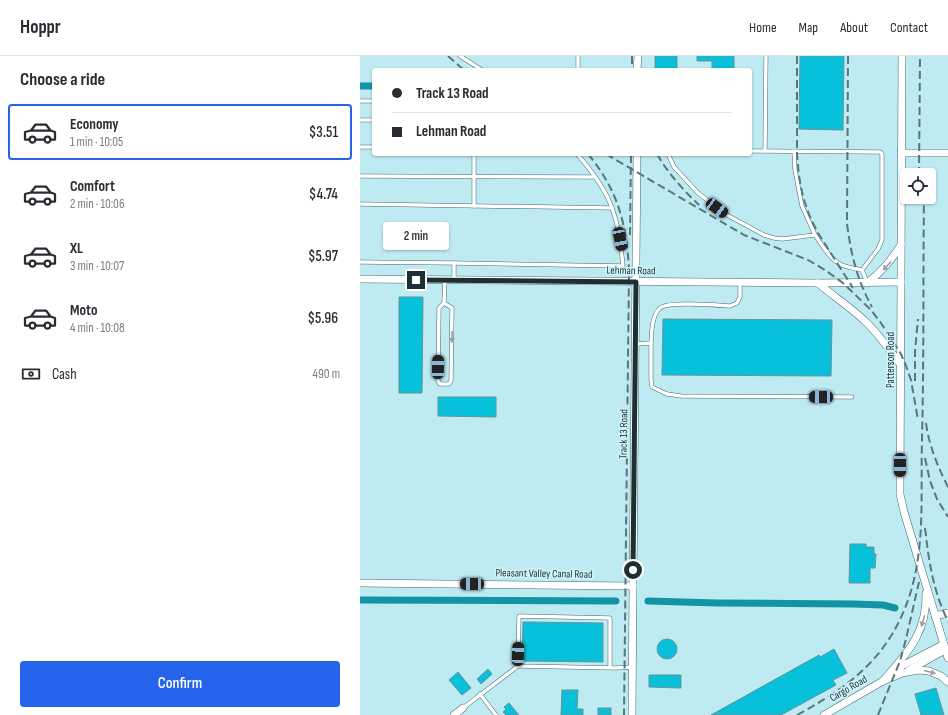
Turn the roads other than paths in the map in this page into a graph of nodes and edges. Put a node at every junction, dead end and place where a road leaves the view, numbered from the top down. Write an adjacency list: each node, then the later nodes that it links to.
1 (460, 56): 6 (lane)
2 (578, 56): 7 (lane)
3 (638, 56): 8 (street)
4 (766, 56): 16 (lane)
5 (902, 56): 18 (street, Patterson Road)
6 (479, 68)
7 (578, 68)
8 (638, 68)
9 (360, 101): 10 (lane)
10 (372, 101)
11 (360, 120): 12 (lane)
12 (372, 120)
13 (360, 147): 14 (lane)
14 (372, 147)
15 (752, 151): 16 (lane)
16 (765, 151): 17 (lane)
17 (794, 151): 30 (lane); 34 (lane)
18 (901, 153): 19 (street); 31 (street, Patterson Road)
19 (948, 153)
20 (474, 156): 25 (lane)
21 (580, 156): 26 (lane)
22 (637, 156): 38 (street, Track 13 Road)
23 (669, 156): 30 (lane)
24 (360, 176): 25 (lane)
25 (474, 176): 26 (lane); 28 (lane)
26 (595, 177): 29 (lane)
27 (360, 204): 28 (lane)
28 (474, 206): 29 (lane)
29 (612, 208): 33 (lane)
30 (815, 235): 34 (lane)
31 (901, 245): 39 (street, Patterson Road); 42 (street, one-way to 42)
32 (360, 262): 33 (lane)
33 (454, 263): 37 (lane)
34 (862, 270): 42 (lane)
35 (360, 279): 36 (street, Lehman Road)
36 (445, 280): 37 (street, Lehman Road); 43 (lane)
37 (454, 280): 38 (street, Lehman Road)
38 (636, 282): 40 (street, Lehman Road); 45 (street, Track 13 Road)
39 (901, 282): 42 (street, Lehman Road); 46 (street, Patterson Road)
40 (740, 283): 41 (street, Lehman Road); 44 (lane)
41 (818, 283): 42 (street, Lehman Road); 46 (street)
42 (868, 283)
43 (444, 303): 43 (lane, one-way to 43)
44 (651, 343): 45 (lane); 47 (lane)
45 (635, 344): 50 (street, Track 13 Road)
46 (900, 364): 48 (street, Patterson Road)
47 (852, 397)
48 (926, 582): 52 (street, Patterson Road); 58 (street, Cargo Road, one-way to 58)
49 (360, 583): 50 (street, Pleasant Valley Canal Road)
50 (632, 586): 57 (street, Track 13 Road)
51 (948, 614): 52 (street)
52 (936, 616): 53 (street, Patterson Road)
53 (944, 647): 54 (street, Patterson Road); 58 (street); 59 (street)
54 (948, 658)
55 (518, 666): 56 (lane); 56 (lane); 62 (lane)
56 (610, 667): 57 (lane)
57 (632, 667): 68 (street, Track 13 Road)
58 (891, 671): 60 (street, Cargo Road)
59 (902, 673): 60 (street, Cargo Road); 61 (street, Cargo Road, one-way to 61)
60 (883, 681): 63 (street, Cargo Road)
61 (948, 682)
62 (480, 694): 64 (lane); 67 (lane)
63 (845, 703): 65 (street); 69 (street, Cargo Road)
64 (463, 708): 66 (street)
65 (841, 713)
66 (454, 715)
67 (496, 715)
68 (632, 715)
69 (824, 715)

